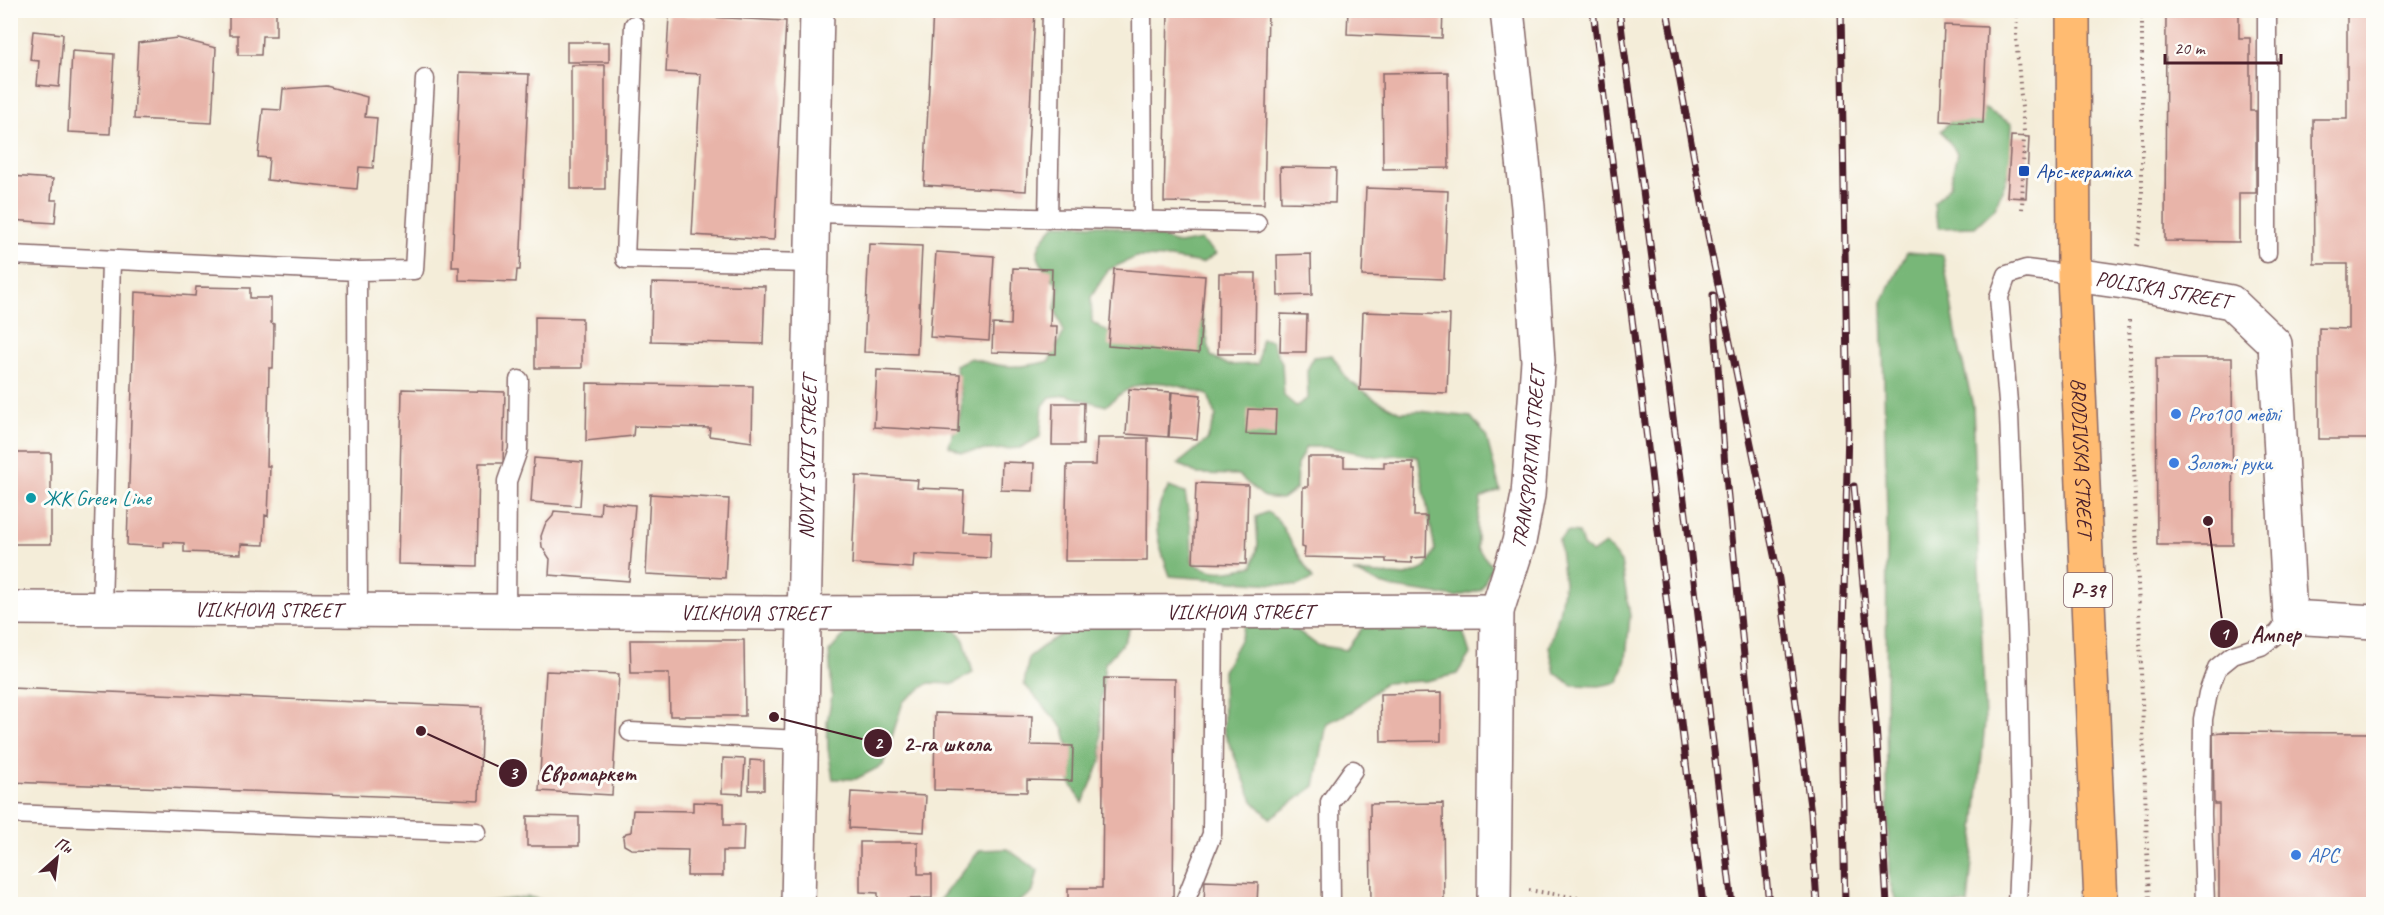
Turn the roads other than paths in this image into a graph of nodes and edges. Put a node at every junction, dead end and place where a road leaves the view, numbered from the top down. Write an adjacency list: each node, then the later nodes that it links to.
1 (817, 10): 9 (street, NOVYI SVIT STREET)
2 (1052, 10): 10 (lane)
3 (1142, 10): 11 (lane)
4 (1507, 10): 23 (street, TRANSPORTNA STREET)
5 (2073, 10): 18 (main road, BRODIVSKA STREET / Р-39)
6 (2267, 10): 13 (lane)
7 (634, 25): 16 (lane)
8 (425, 79): 17 (lane)
9 (812, 213): 10 (lane); 16 (street, NOVYI SVIT STREET)
10 (1048, 219): 11 (lane)
11 (1143, 221): 12 (lane)
12 (1257, 223)
13 (2267, 253)
14 (10, 255): 15 (lane)
15 (111, 260): 17 (lane); 21 (lane)
16 (811, 263): 26 (street, NOVYI SVIT STREET)
17 (357, 271): 22 (lane)
18 (2074, 275): 27 (street, POLISKA STREET); 38 (lane); 39 (main road, BRODIVSKA STREET / Р-39)
19 (519, 380): 24 (lane)
20 (10, 608): 21 (street, VILKHOVA STREET)
21 (102, 608): 22 (street, VILKHOVA STREET)
22 (358, 610): 24 (street, VILKHOVA STREET)
23 (1497, 610): 25 (street, VILKHOVA STREET); 34 (street, TRANSPORTNA STREET)
24 (506, 611): 26 (street, VILKHOVA STREET)
25 (1214, 612): 26 (street, VILKHOVA STREET); 36 (lane)
26 (803, 613): 30 (street, NOVYI SVIT STREET)
27 (2290, 617): 28 (street); 40 (lane)
28 (2373, 622)
29 (630, 732): 30 (lane)
30 (801, 740): 35 (street, NOVYI SVIT STREET)
31 (1353, 770): 37 (lane)
32 (10, 814): 33 (lane)
33 (477, 832)
34 (1494, 894)
35 (798, 904)
36 (1184, 904)
37 (1331, 904)
38 (2017, 904)
39 (2101, 904)
40 (2205, 904)

